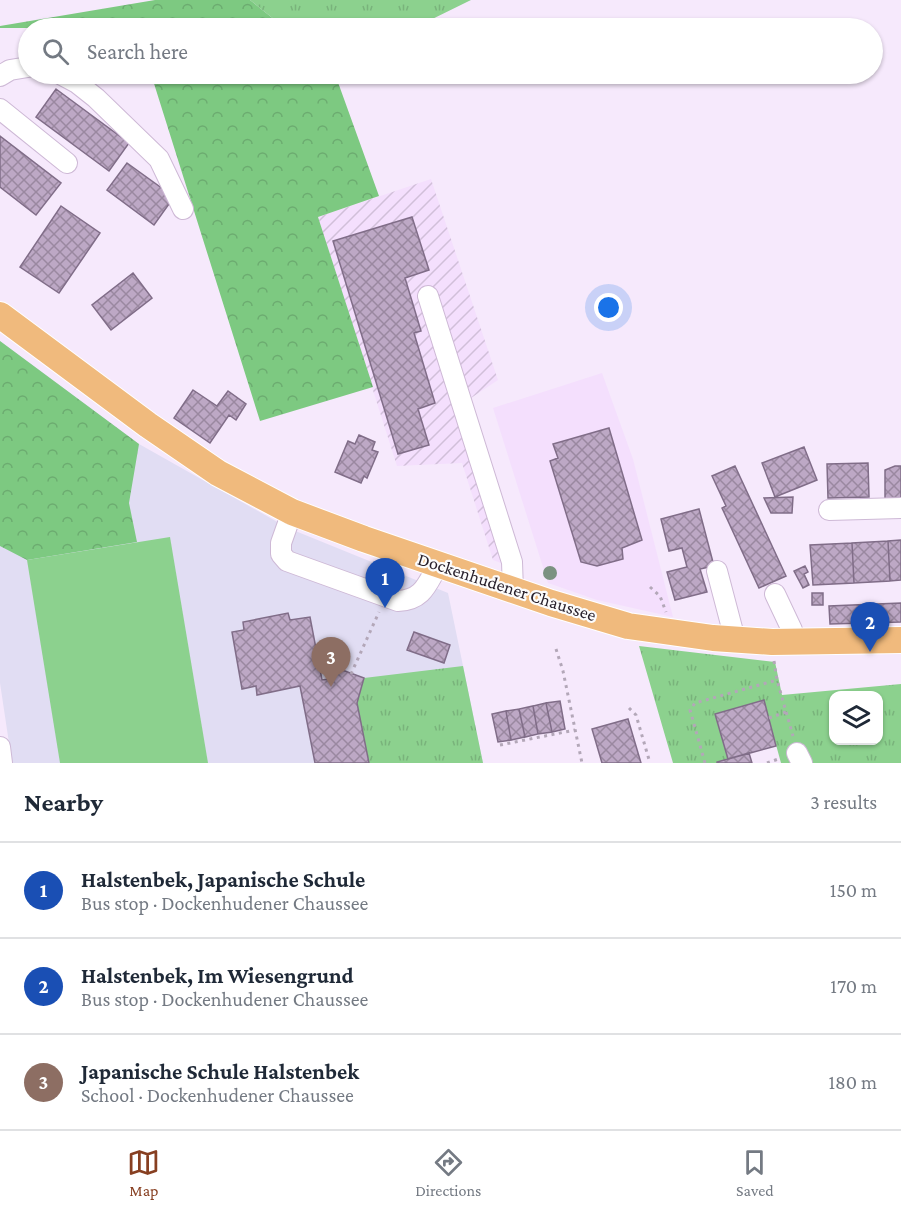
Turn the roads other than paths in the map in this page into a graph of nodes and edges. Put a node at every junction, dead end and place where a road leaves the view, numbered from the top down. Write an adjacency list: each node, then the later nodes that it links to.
1 (18, 69): 2 (street)
2 (0, 76)
3 (78, 84): 6 (street)
4 (0, 110): 5 (street)
5 (67, 163)
6 (183, 210)
7 (428, 296): 14 (street)
8 (0, 315): 11 (main road, Dockenhudener Chaussee)
9 (901, 508): 10 (street)
10 (829, 510)
11 (292, 512): 12 (main road, Dockenhudener Chaussee); 12 (street)
12 (438, 565): 14 (main road, Dockenhudener Chaussee)
13 (717, 571): 16 (street)
14 (513, 591): 16 (main road, Dockenhudener Chaussee)
15 (775, 594): 18 (street)
16 (733, 640): 18 (main road, Dockenhudener Chaussee)
17 (901, 640): 18 (main road, Dockenhudener Chaussee)
18 (781, 642)
19 (0, 747): 20 (street)
20 (2, 763)

